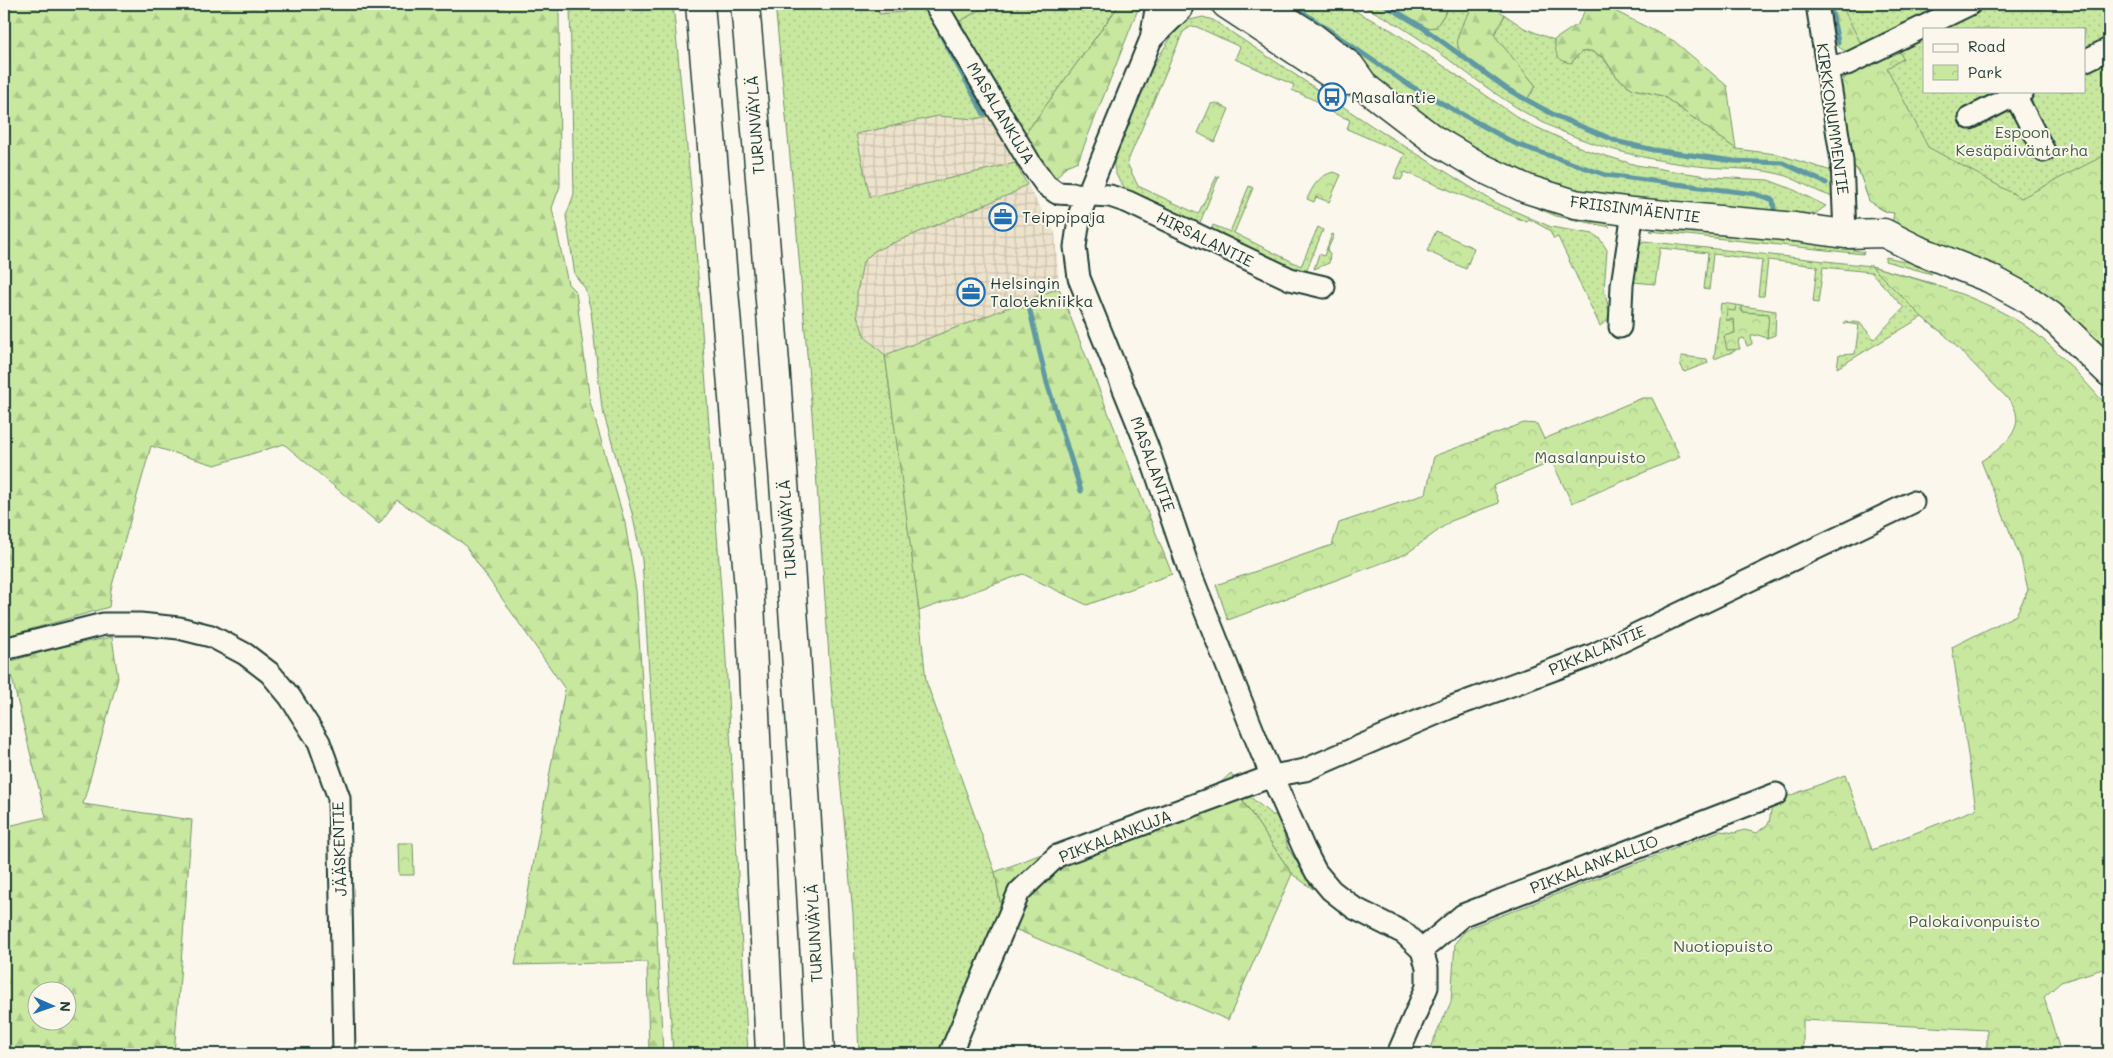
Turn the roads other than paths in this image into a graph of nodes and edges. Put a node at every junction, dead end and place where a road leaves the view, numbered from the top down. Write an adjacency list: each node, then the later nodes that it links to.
1 (700, 4): 30 (main road)
2 (746, 4): 31 (main road, TURUNVÄYLÄ)
3 (935, 4): 18 (street, MASALANKUJA)
4 (1157, 4): 10 (street, MASALANTIE)
5 (1181, 4): 10 (street, MASALANTIE)
6 (1226, 4): 14 (main road, FRIISINMÄENTIE)
7 (1261, 4): 14 (main road, FRIISINMÄENTIE)
8 (1817, 4): 13 (street, KIRKKONUMMENTIE)
9 (1970, 4): 13 (street)
10 (1151, 39): 18 (street, MASALANTIE)
11 (2109, 49): 12 (street)
12 (2086, 60)
13 (1827, 67): 20 (street, KIRKKONUMMENTIE)
14 (1365, 87): 19 (main road, FRIISINMÄENTIE)
15 (2020, 94): 16 (street); 17 (street)
16 (1970, 118)
17 (2044, 151)
18 (1086, 196): 21 (street, HIRSALANTIE); 26 (street, MASALANTIE)
19 (1633, 212): 20 (main road, FRIISINMÄENTIE); 22 (street)
20 (1845, 234): 23 (main road, FRIISINMÄENTIE)
21 (1324, 287)
22 (1620, 327)
23 (2109, 372)
24 (1912, 502): 26 (street, PIKKALANTIE)
25 (4, 649): 29 (street, JÄÄSKENTIE)
26 (1272, 776): 28 (street, MASALANTIE); 32 (street, PIKKALANKUJA)
27 (1776, 794): 28 (street, PIKKALANKALLIO)
28 (1422, 950): 33 (street)
29 (344, 1054)
30 (770, 1054)
31 (820, 1054)
32 (950, 1054)
33 (1398, 1054)

